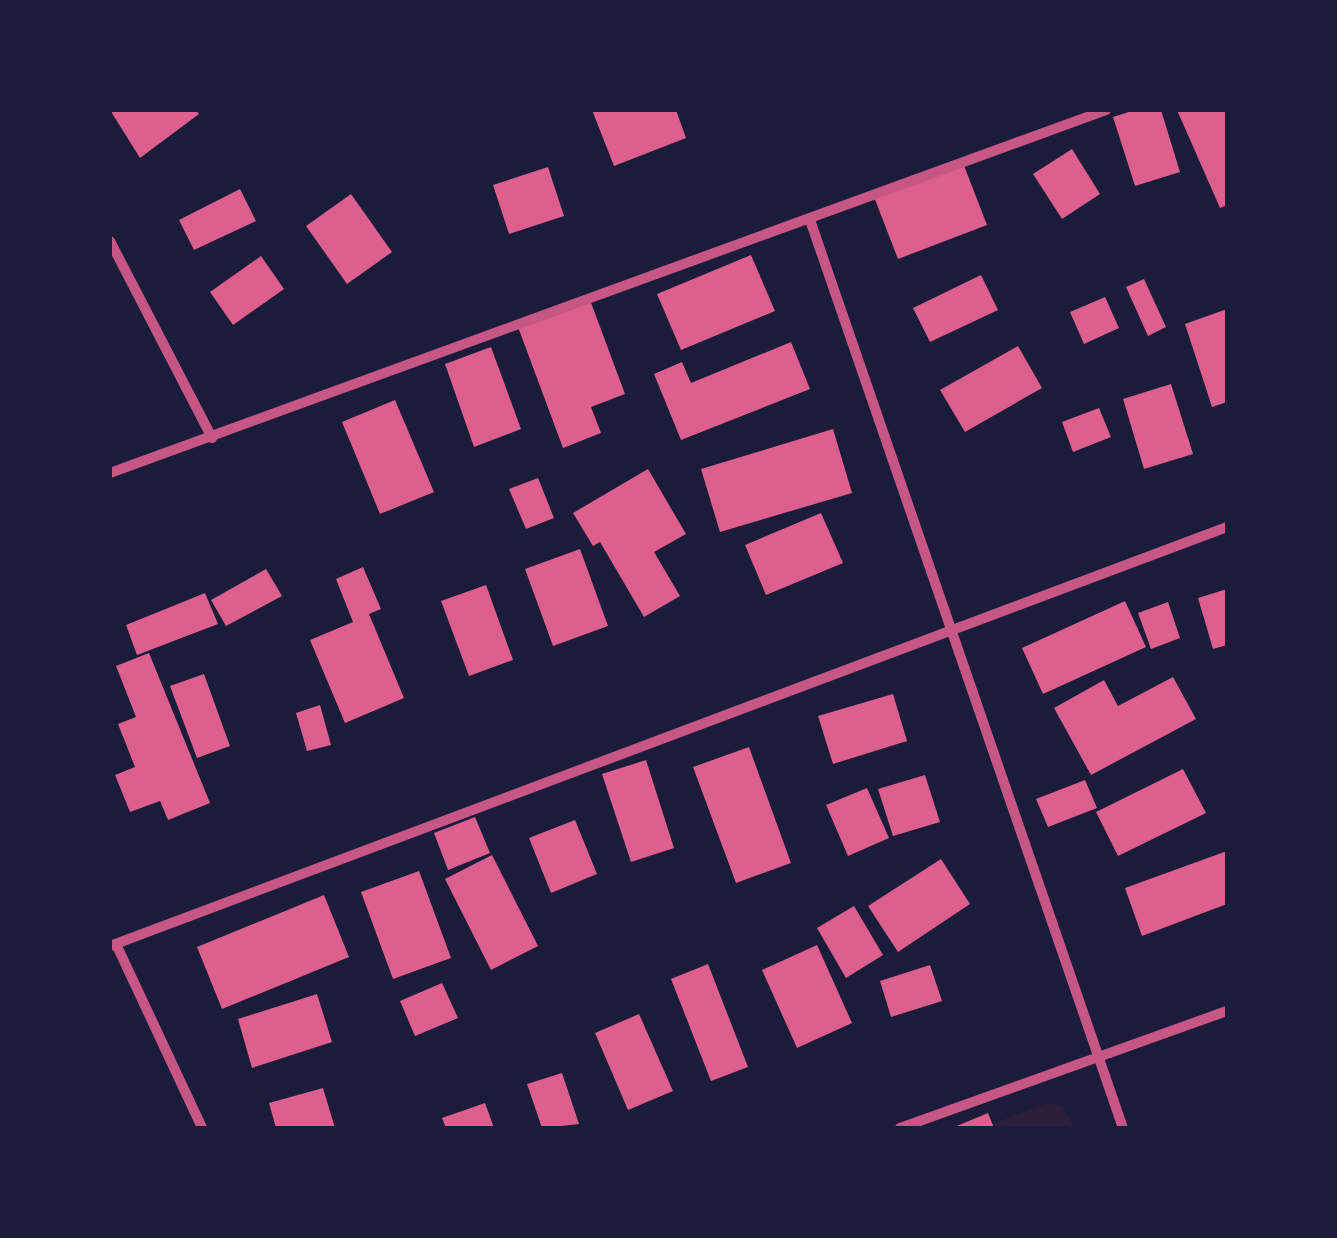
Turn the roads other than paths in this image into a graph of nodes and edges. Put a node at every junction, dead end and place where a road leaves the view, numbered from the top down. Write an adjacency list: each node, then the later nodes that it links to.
1 (1106, 110): 2 (street)
2 (810, 220): 4 (street); 7 (street)
3 (110, 240): 4 (street)
4 (212, 438): 5 (street)
5 (110, 473)
6 (1227, 526): 7 (street)
7 (950, 628): 8 (street); 10 (street)
8 (113, 945): 11 (street)
9 (1227, 1011): 10 (street)
10 (1098, 1056): 12 (street); 13 (street)
11 (202, 1128)
12 (900, 1128)
13 (1124, 1128)

